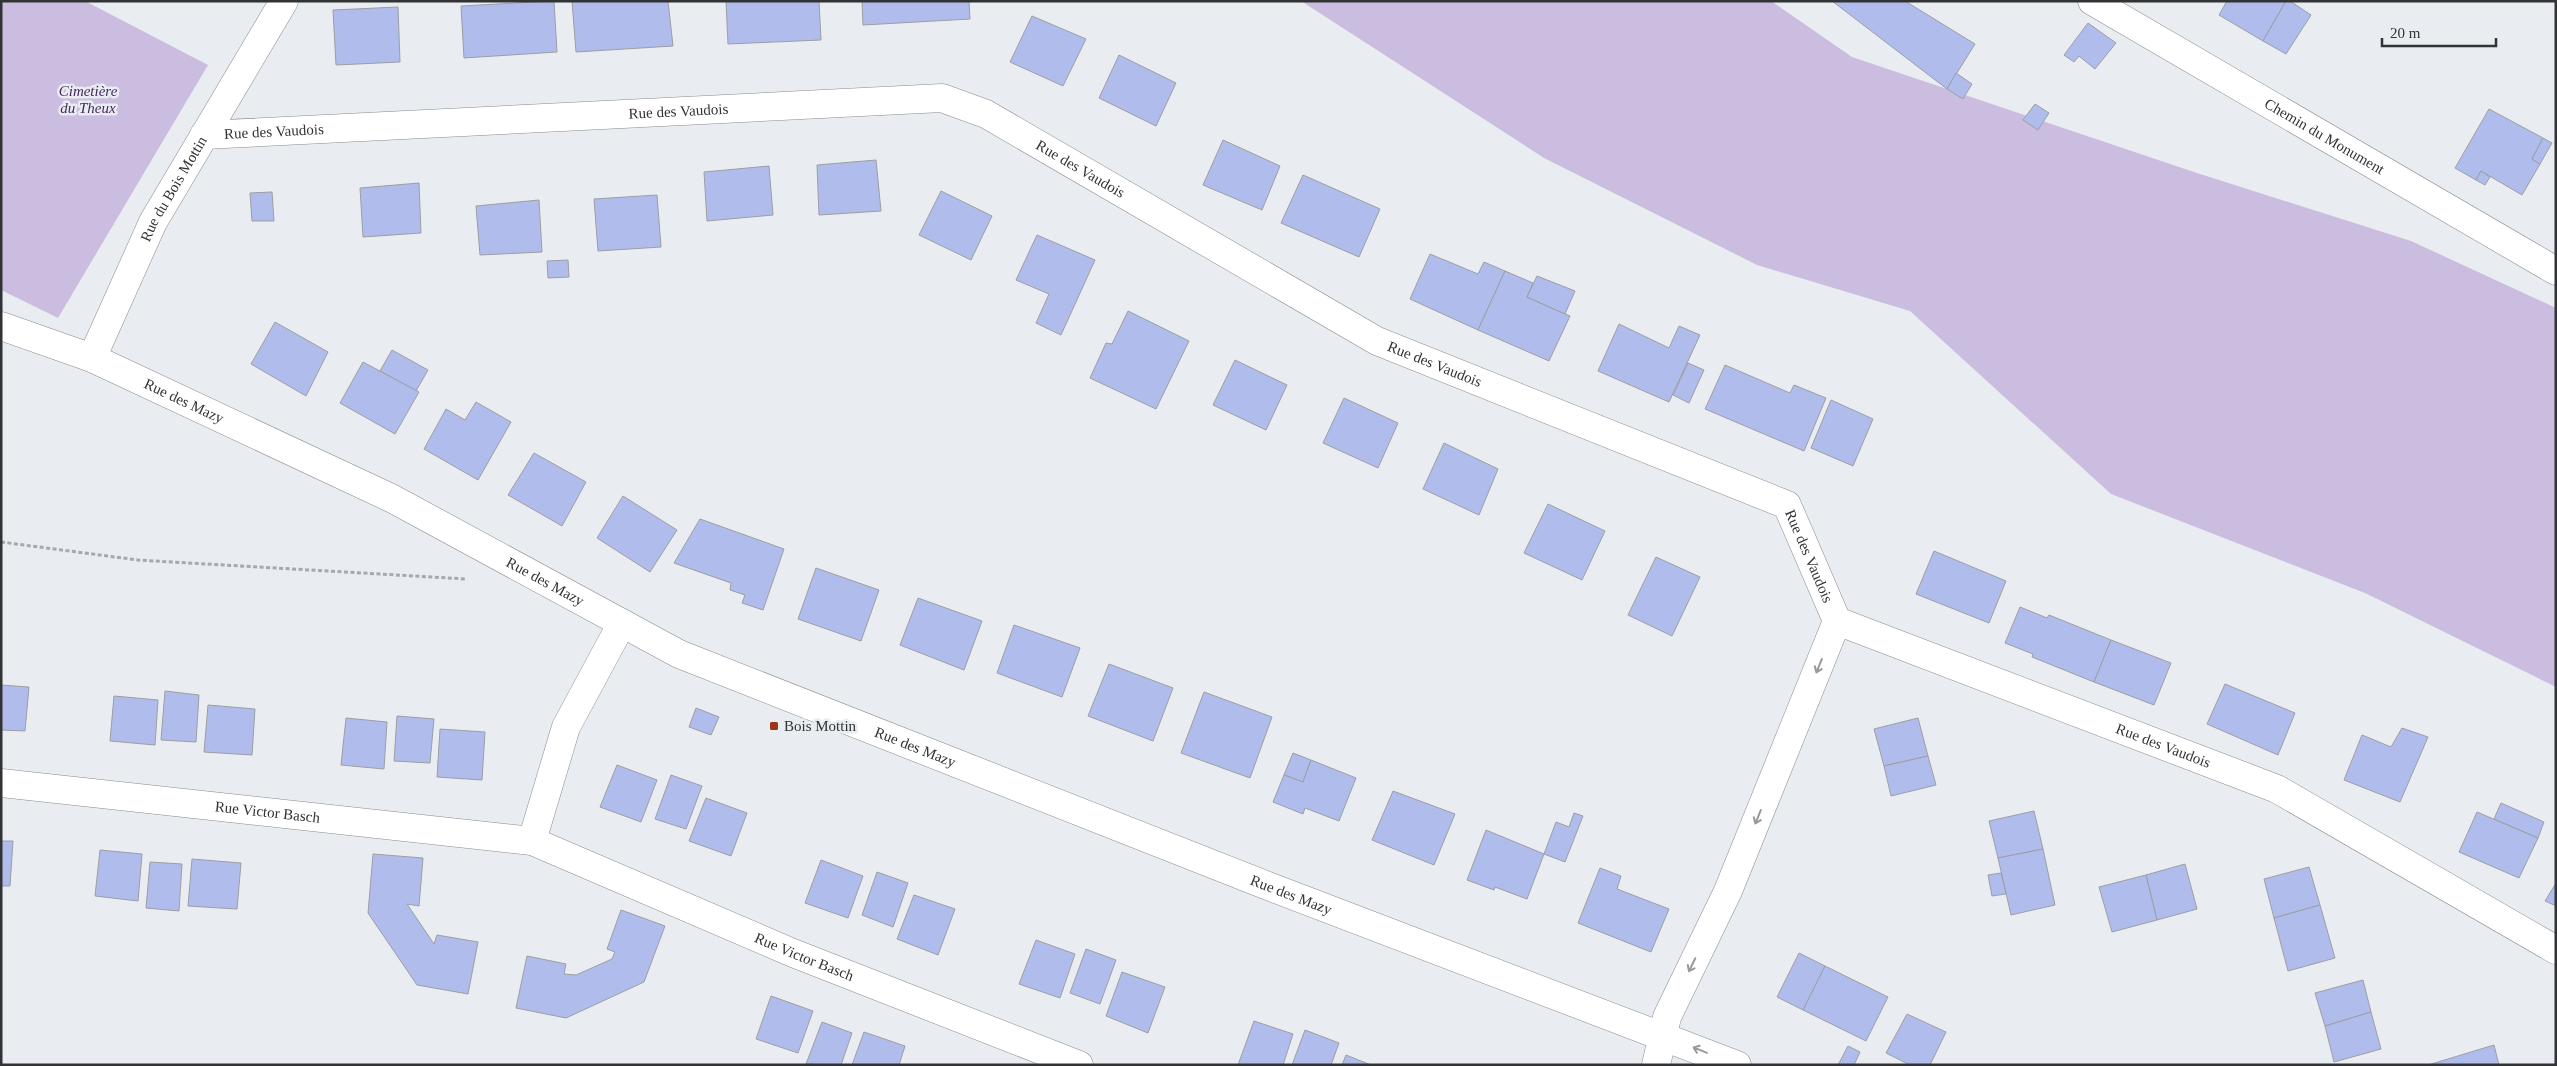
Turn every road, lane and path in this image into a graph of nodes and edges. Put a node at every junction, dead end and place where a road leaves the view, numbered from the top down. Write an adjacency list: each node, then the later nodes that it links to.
1 (284, 1): 3 (street, Rue du Bois Mottin)
2 (2092, 1): 4 (street, Chemin du Monument)
3 (204, 135): 6 (street, Rue du Bois Mottin); 9 (street, Rue des Vaudois)
4 (2556, 271)
5 (1, 326): 6 (street, Rue des Mazy)
6 (92, 358): 10 (street, Rue des Mazy)
7 (1, 542): 8 (path)
8 (471, 580)
9 (1837, 621): 13 (street, Rue des Vaudois); 14 (street, one-way to 14)
10 (622, 623): 12 (street); 14 (street, Rue des Mazy)
11 (1, 783): 12 (street, Rue Victor Basch)
12 (532, 841): 15 (street, Rue Victor Basch)
13 (2556, 950)
14 (1664, 1035): 16 (street); 17 (street, Rue des Mazy, one-way to 14)
15 (1079, 1065)
16 (1656, 1065)
17 (1737, 1065)

